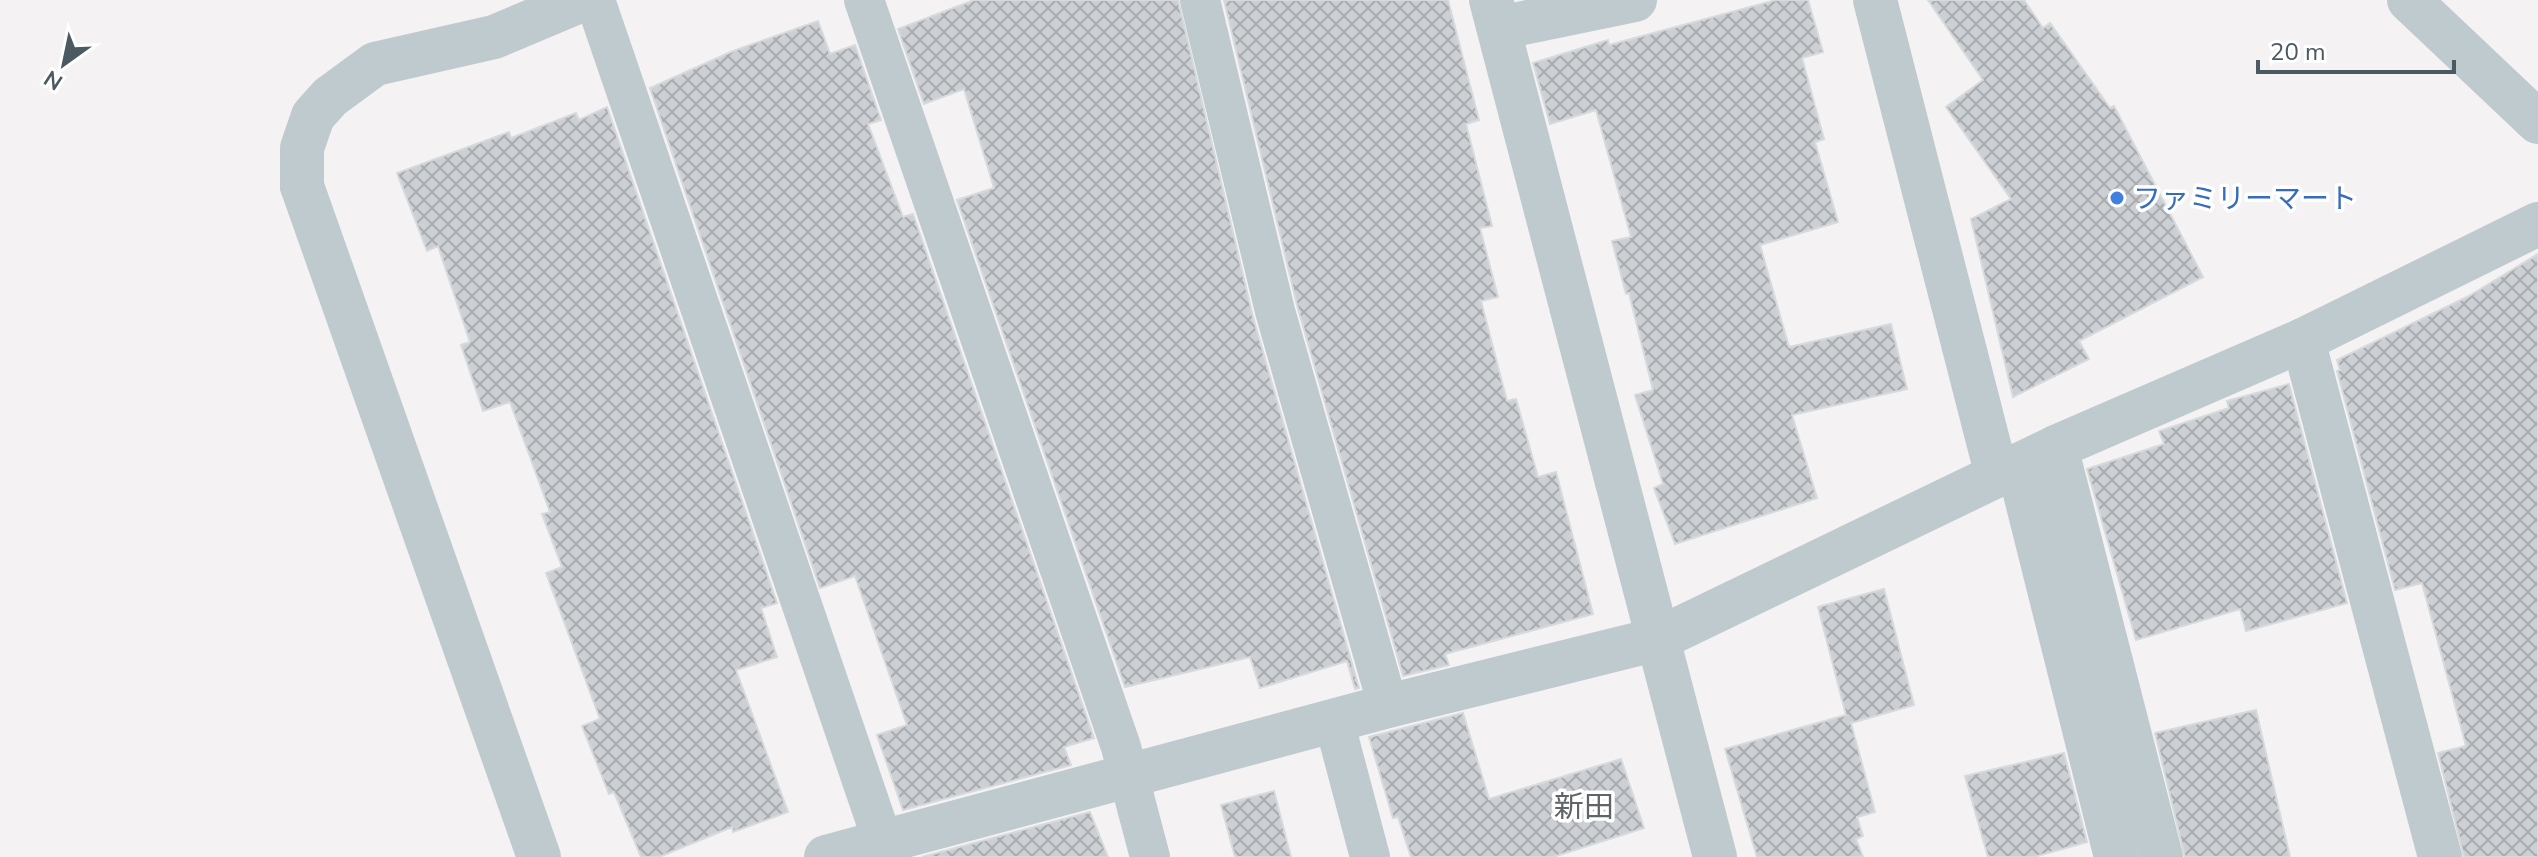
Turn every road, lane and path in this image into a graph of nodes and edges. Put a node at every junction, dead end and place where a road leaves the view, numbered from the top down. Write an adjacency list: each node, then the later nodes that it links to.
1 (582, 0): 18 (street)
2 (595, 0): 17 (lane)
3 (864, 0): 16 (lane)
4 (1200, 0): 14 (lane)
5 (1635, 0): 8 (street)
6 (1875, 0): 12 (street)
7 (2409, 0): 9 (street)
8 (1495, 14): 13 (street)
9 (2538, 122)
10 (2538, 224): 11 (street)
11 (2303, 340): 12 (street); 25 (street)
12 (2024, 462): 13 (street); 23 (street); 24 (street)
13 (1658, 639): 14 (street); 22 (street)
14 (1388, 706): 15 (street)
15 (1334, 721): 16 (street); 21 (lane)
16 (1131, 778): 17 (street); 20 (lane)
17 (907, 844): 19 (street)
18 (539, 857)
19 (826, 857)
20 (1150, 857)
21 (1370, 857)
22 (1715, 857)
23 (2116, 857)
24 (2161, 857)
25 (2440, 857)

